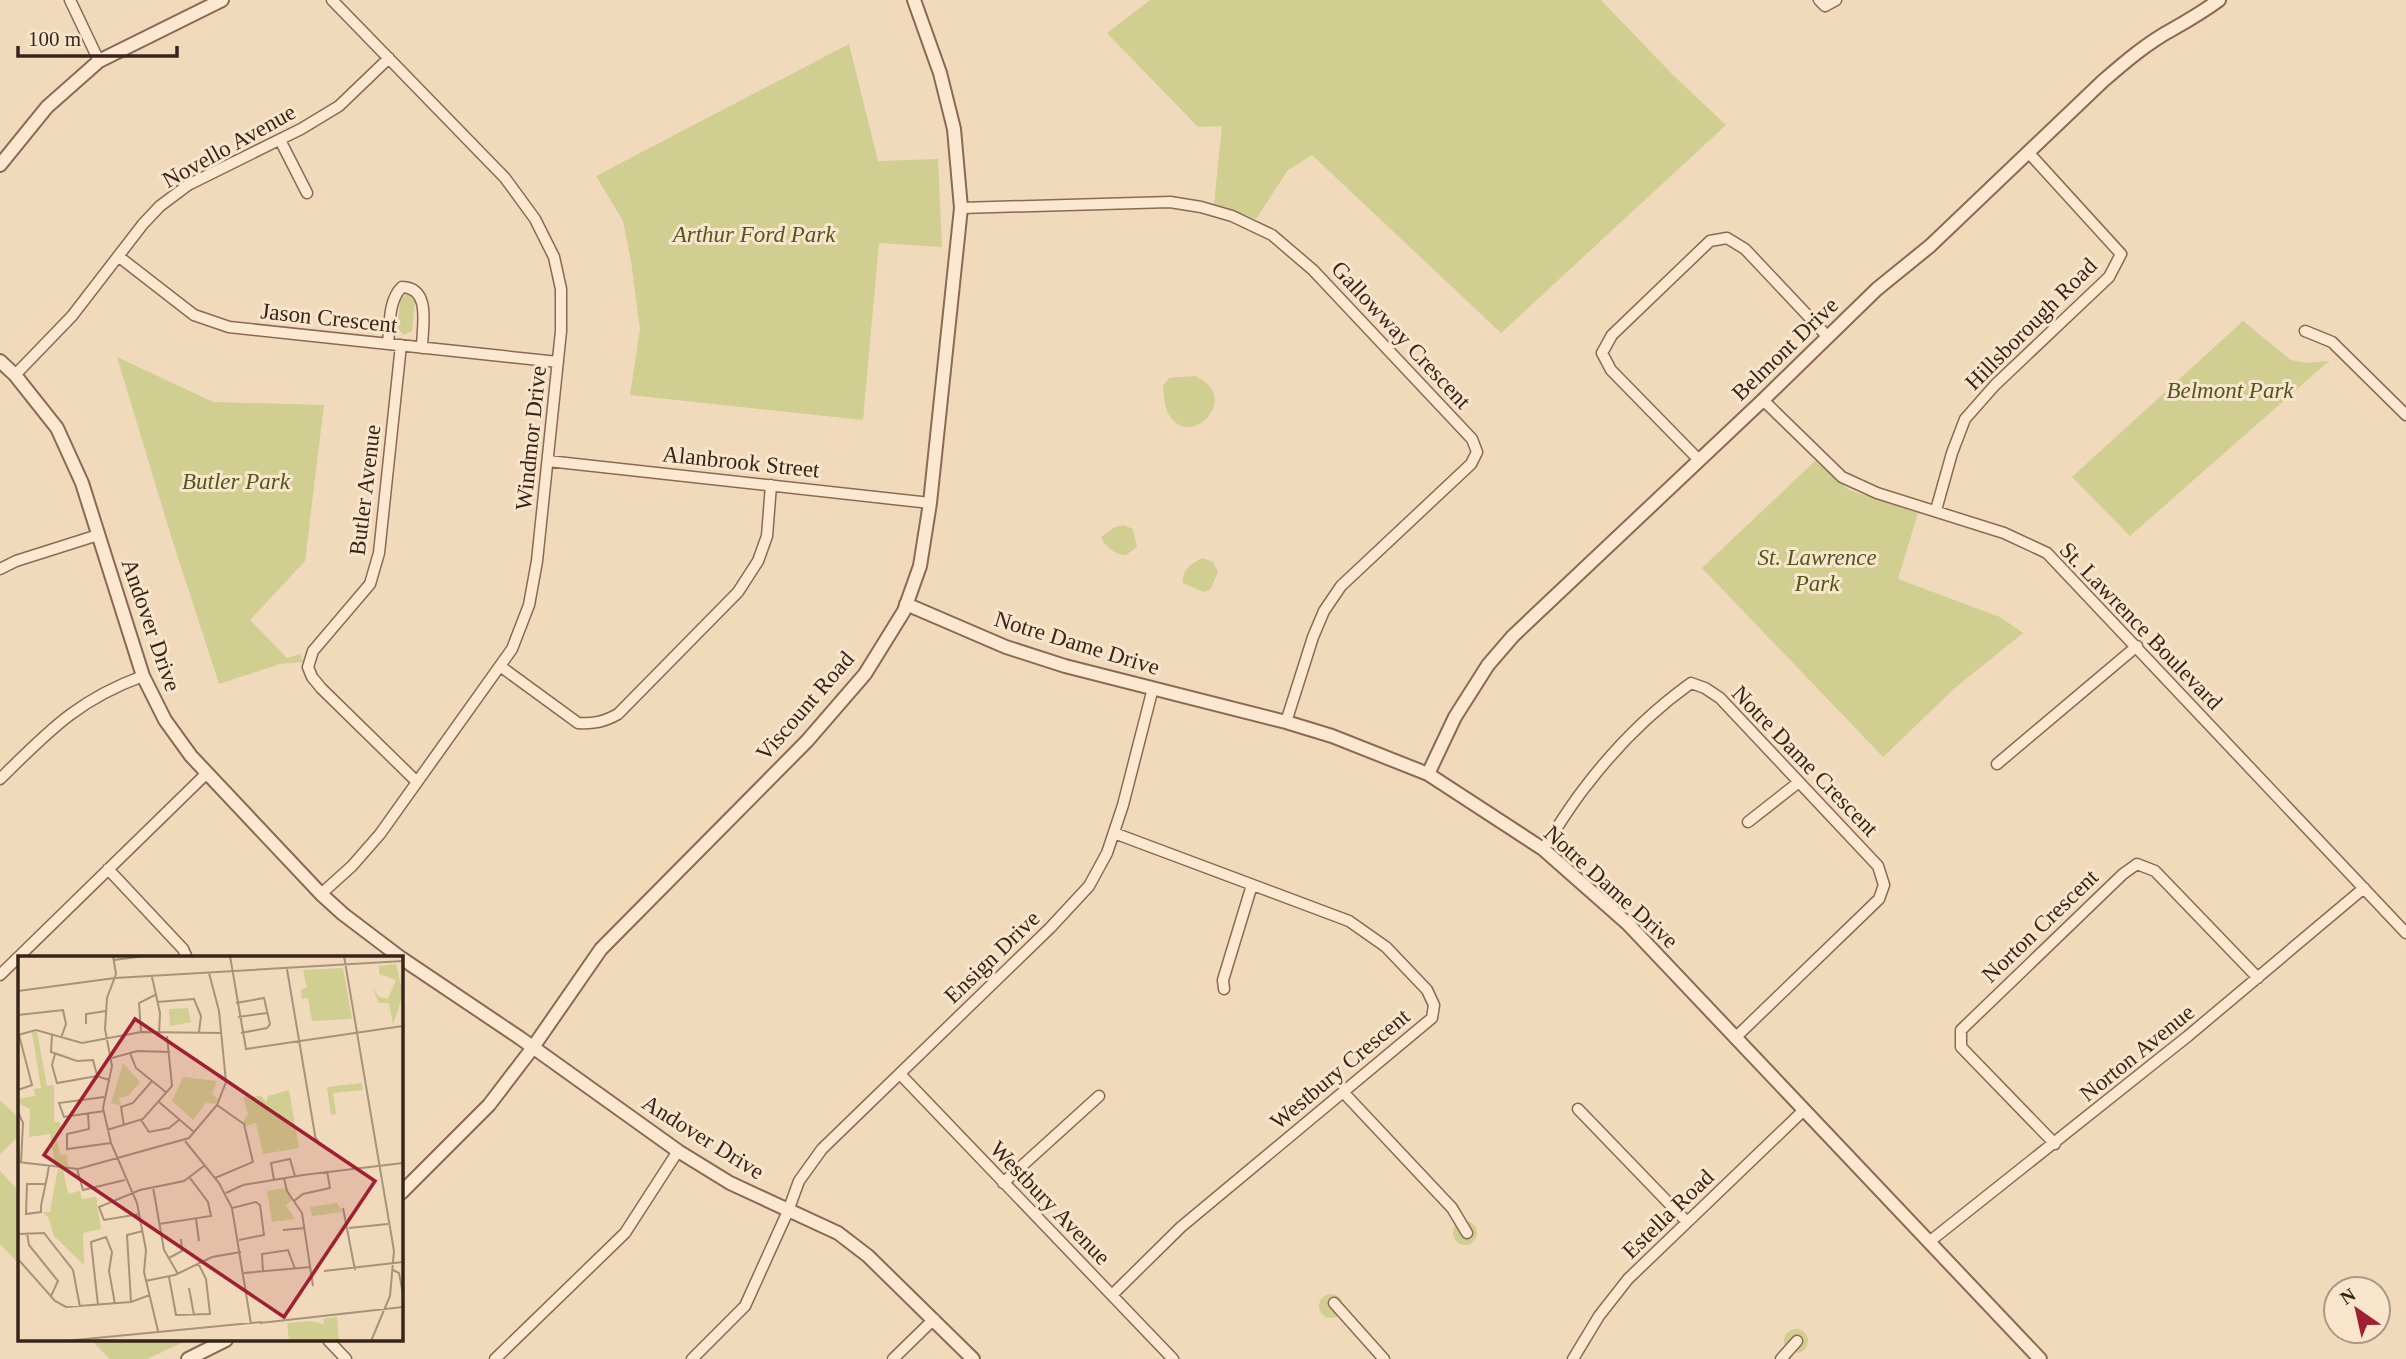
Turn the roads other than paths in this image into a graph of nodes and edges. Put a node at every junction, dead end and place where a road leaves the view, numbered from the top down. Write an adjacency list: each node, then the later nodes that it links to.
1 (69, 0): 9 (street)
2 (222, 0): 9 (street)
3 (332, 0): 8 (street, Windmor Drive)
4 (914, 0): 14 (street, Viscount Road)
5 (1819, 0): 6 (street)
6 (1836, 0)
7 (2219, 0): 11 (street, Belmont Drive)
8 (389, 58): 10 (street, Novello Avenue); 22 (street, Windmor Drive)
9 (99, 61): 12 (street)
10 (280, 140): 13 (street); 15 (street, Novello Avenue)
11 (2028, 152): 17 (street, Belmont Drive); 30 (street, Hillsborough Road)
12 (0, 165)
13 (307, 193)
14 (961, 208): 29 (street, Viscount Road); 38 (street, Gallowway Crescent)
15 (118, 256): 18 (street, Jason Crescent); 23 (street, Novello Avenue)
16 (2305, 331): 25 (street)
17 (1828, 337): 24 (street, Belmont Drive); 26 (street)
18 (388, 344): 19 (street, Jason Crescent); 20 (street)
19 (401, 345): 20 (street, Jason Crescent); 43 (street, Butler Avenue)
20 (422, 348): 22 (street, Jason Crescent)
21 (0, 361): 23 (street, Andover Drive)
22 (558, 362): 27 (street, Windmor Drive)
23 (15, 375): 31 (street, Andover Drive)
24 (1763, 401): 26 (street, Belmont Drive); 30 (street, St. Lawrence Boulevard)
25 (2406, 415)
26 (1699, 460): 41 (street, Belmont Drive)
27 (548, 461): 28 (street, Alanbrook Street); 35 (street, Windmor Drive)
28 (771, 485): 29 (street, Alanbrook Street); 35 (street)
29 (930, 503): 33 (street, Viscount Road)
30 (1936, 510): 34 (street, St. Lawrence Boulevard)
31 (98, 535): 32 (street); 36 (street, Andover Drive)
32 (0, 569)
33 (906, 604): 37 (street, Notre Dame Drive); 62 (street, Viscount Road)
34 (2137, 646): 39 (street); 50 (street, St. Lawrence Boulevard)
35 (500, 666): 43 (street, Windmor Drive)
36 (143, 676): 40 (street, Andover Drive); 42 (street)
37 (1153, 688): 38 (street, Notre Dame Drive); 46 (street, Ensign Drive)
38 (1286, 722): 41 (street, Notre Dame Drive)
39 (1997, 764)
40 (207, 773): 48 (street); 51 (street, Andover Drive)
41 (1428, 774): 47 (street, Notre Dame Drive)
42 (0, 779)
43 (417, 782): 51 (street, Windmor Drive)
44 (1799, 782): 45 (street); 47 (street, Notre Dame Crescent); 61 (street, Notre Dame Crescent)
45 (1748, 822)
46 (1114, 833): 49 (street, Westbury Crescent); 63 (street, Ensign Drive)
47 (1543, 849): 61 (street, Notre Dame Drive)
48 (108, 869): 53 (street); 54 (street)
49 (1252, 885): 60 (street); 64 (street, Westbury Crescent)
50 (2364, 888): 52 (street, St. Lawrence Boulevard); 59 (street, Norton Avenue)
51 (321, 894): 55 (street, Andover Drive)
52 (2406, 933)
53 (19, 956)
54 (186, 956)
55 (394, 956)
56 (18, 957): 58 (street)
57 (402, 962): 62 (street, Andover Drive)
58 (0, 975)
59 (2258, 978): 68 (street, Norton Avenue); 68 (street, Norton Crescent)
60 (1224, 989)
61 (1735, 1037): 67 (street, Notre Dame Drive)
62 (533, 1047): 69 (street, Andover Drive); 71 (street, Viscount Road)
63 (900, 1074): 70 (street, Westbury Avenue); 72 (street, Ensign Drive)
64 (1343, 1092): 74 (street); 76 (street, Westbury Crescent)
65 (1099, 1096): 70 (street)
66 (1578, 1109): 73 (street)
67 (1804, 1110): 73 (street, Estella Road); 75 (street, Notre Dame Drive)
68 (2054, 1144): 75 (street, Norton Avenue)
69 (678, 1150): 72 (street, Andover Drive); 84 (street)
70 (1003, 1184): 76 (street, Westbury Avenue)
71 (402, 1192)
72 (788, 1211): 78 (street, Andover Drive); 85 (street, Ensign Drive)
73 (1687, 1222): 90 (street, Estella Road)
74 (1467, 1233)
75 (1929, 1242): 92 (street, Notre Dame Drive)
76 (1112, 1295): 88 (street, Westbury Avenue)
77 (1334, 1303): 89 (street)
78 (934, 1319): 86 (street); 87 (street, Andover Drive)
79 (1797, 1340): 91 (street)
80 (222, 1342): 82 (street)
81 (330, 1342): 83 (street)
82 (188, 1359)
83 (346, 1359)
84 (495, 1359)
85 (692, 1359)
86 (893, 1359)
87 (972, 1359)
88 (1173, 1359)
89 (1384, 1359)
90 (1573, 1359)
91 (1781, 1359)
92 (2040, 1359)

